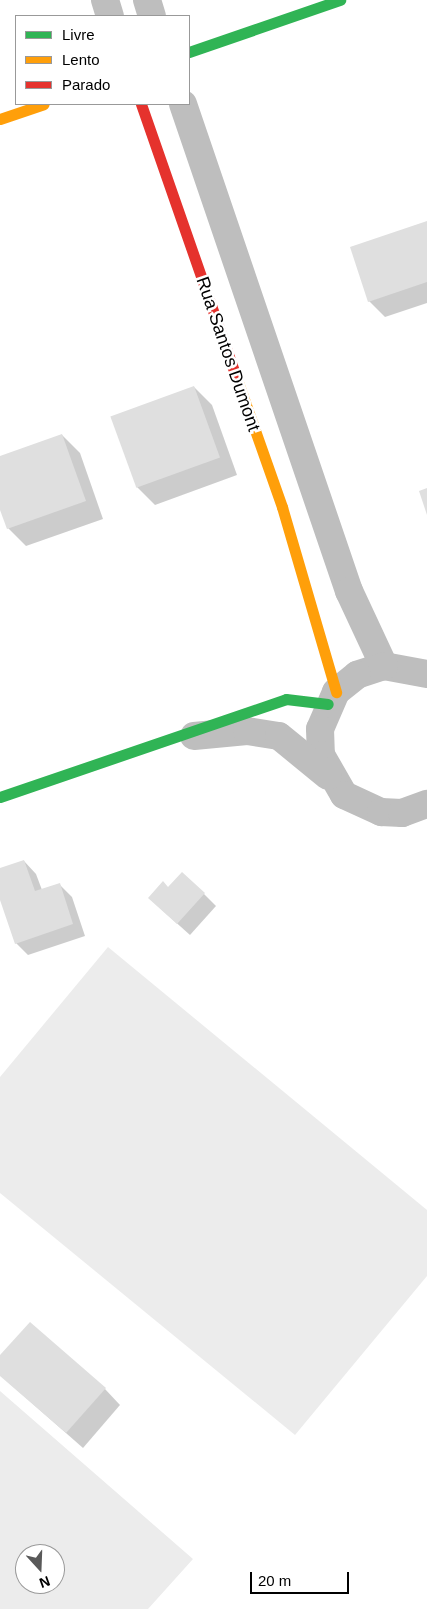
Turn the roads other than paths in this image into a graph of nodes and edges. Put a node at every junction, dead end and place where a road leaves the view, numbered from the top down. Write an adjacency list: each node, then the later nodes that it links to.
1 (104, 0): 4 (street)
2 (147, 0): 5 (street)
3 (340, 0): 6 (street)
4 (110, 15)
5 (152, 15)
6 (190, 52)
7 (41, 105): 10 (street)
8 (141, 105): 12 (street, Rua Santos Dumont)
9 (183, 105): 11 (street)
10 (0, 119)
11 (411, 666): 12 (street)
12 (332, 698): 13 (street); 14 (street)
13 (175, 738): 14 (street); 15 (street)
14 (330, 778): 16 (street)
15 (0, 797)
16 (426, 806)

